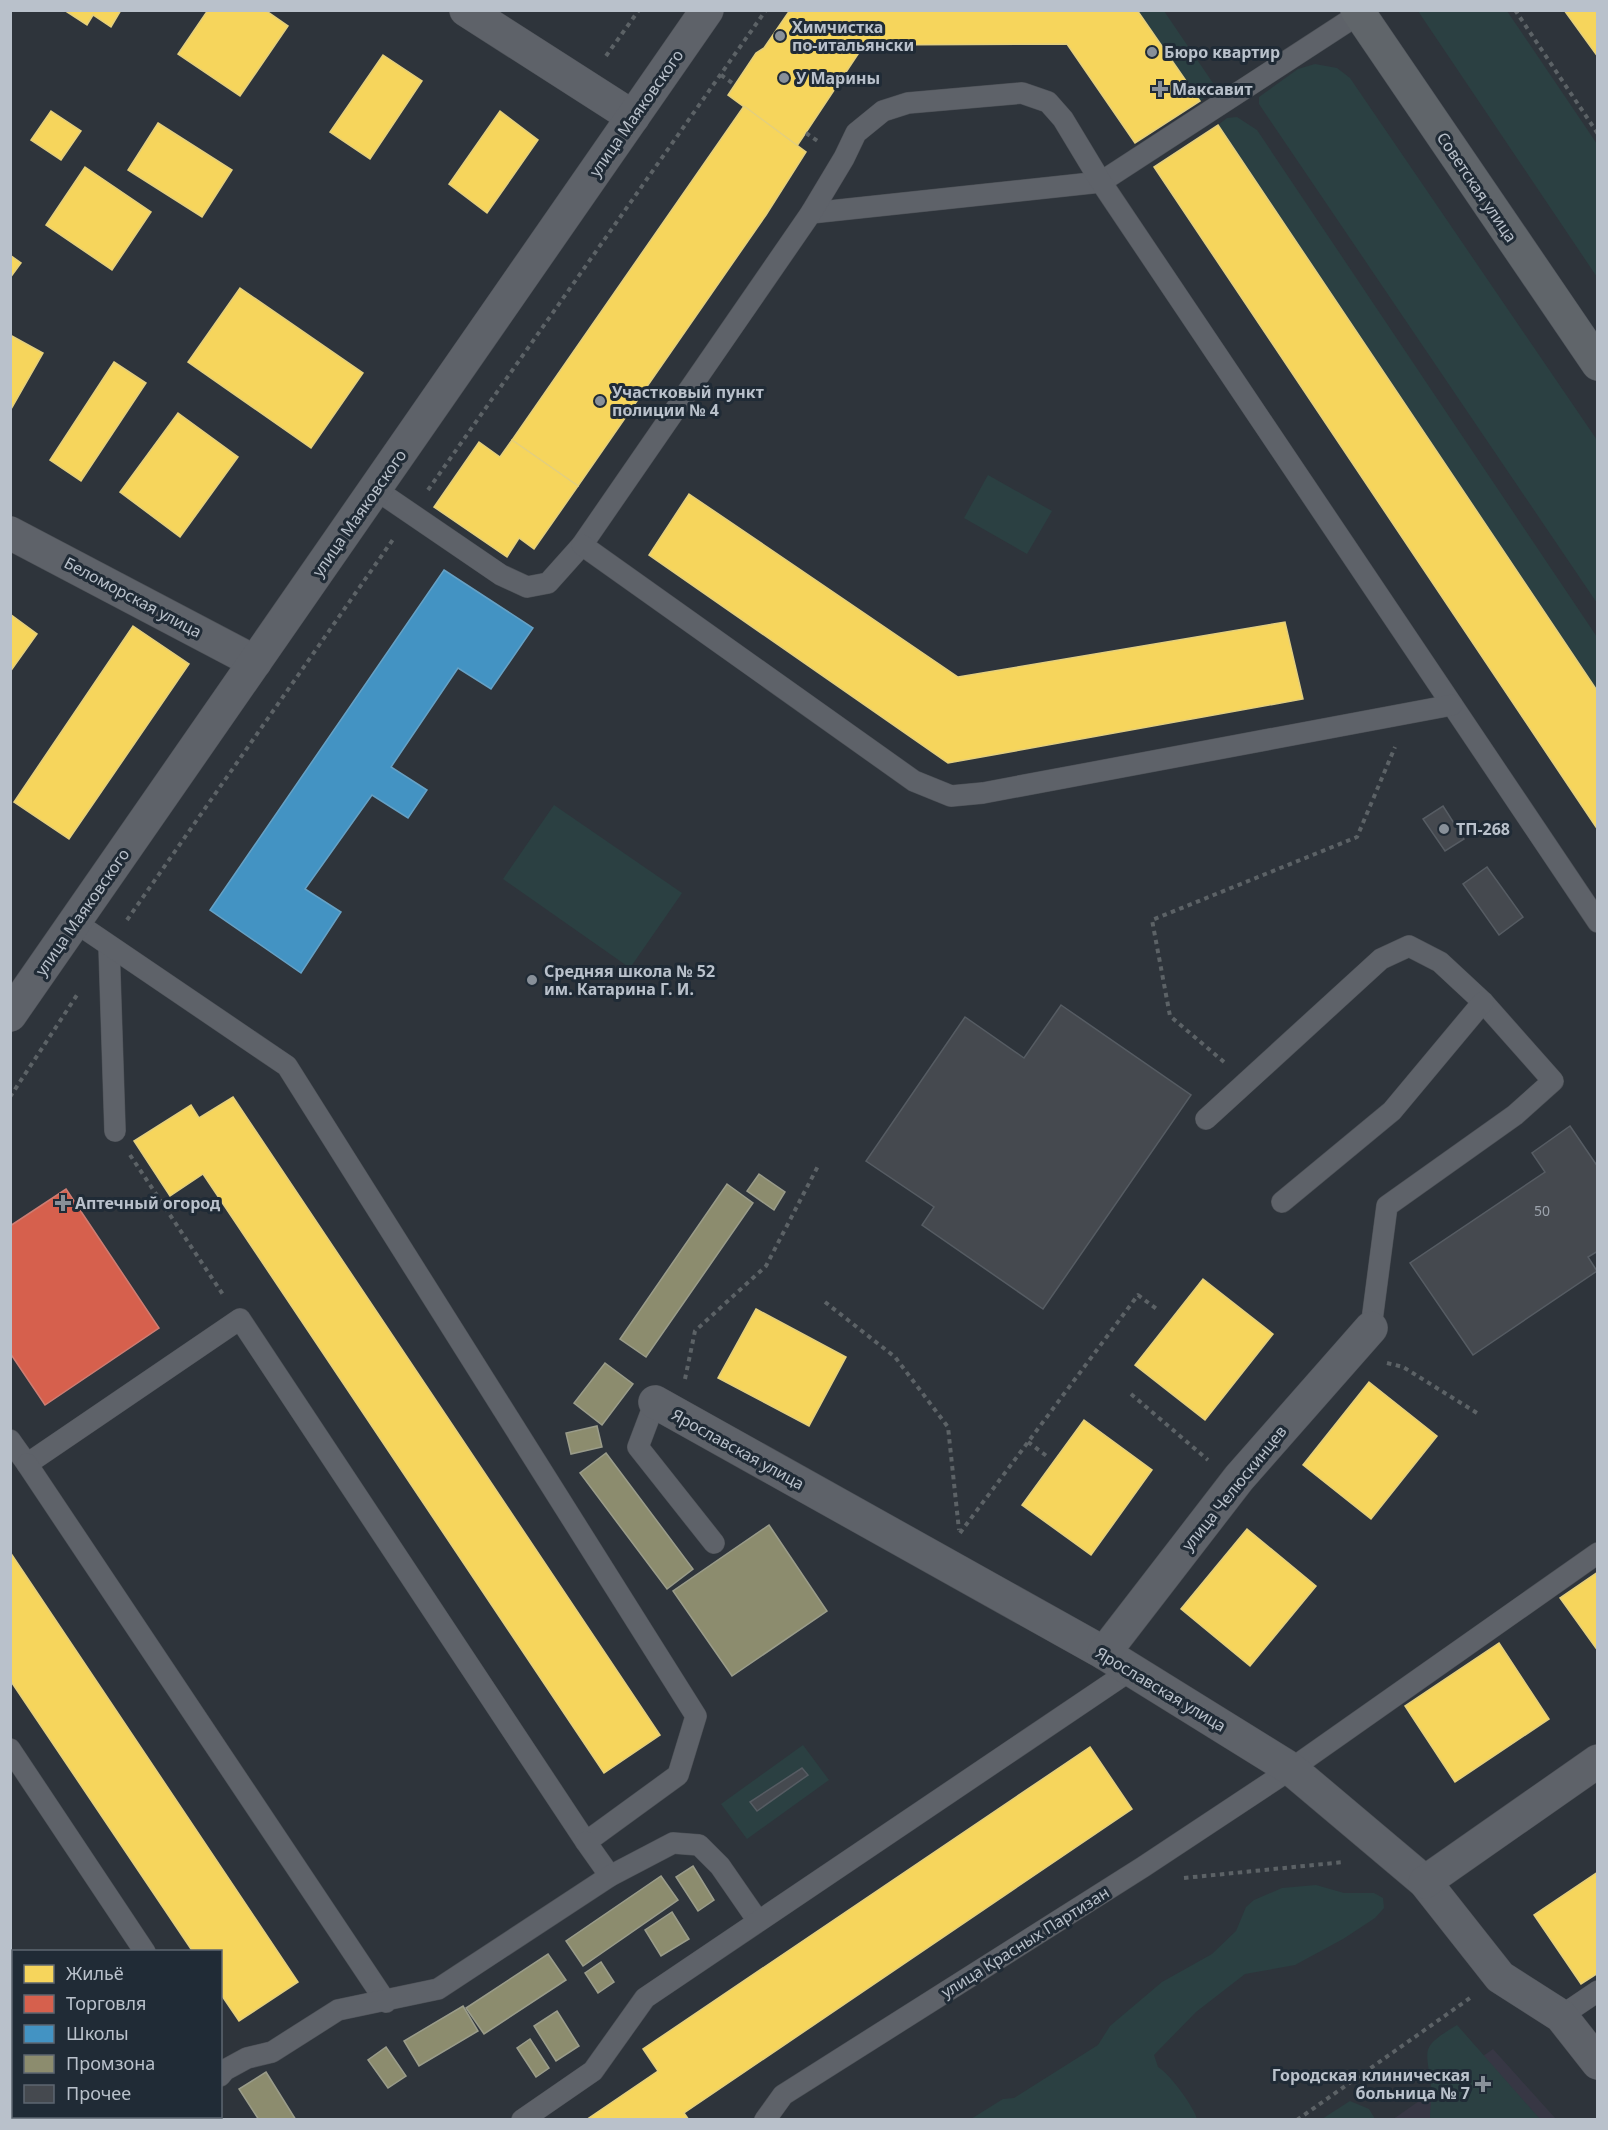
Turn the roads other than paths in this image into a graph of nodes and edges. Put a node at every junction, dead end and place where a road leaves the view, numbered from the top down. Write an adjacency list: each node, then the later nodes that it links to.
1 (466, 10): 4 (street)
2 (707, 10): 4 (street, улица Маяковского)
3 (1358, 12): 5 (lane); 7 (main road, Советская улица)
4 (633, 117): 8 (street, улица Маяковского)
5 (1101, 182): 6 (lane); 6 (lane); 12 (lane)
6 (810, 213): 10 (lane)
7 (1598, 364)
8 (375, 489): 10 (lane); 11 (street, улица Маяковского)
9 (10, 533): 11 (street, Беломорская улица)
10 (582, 545): 12 (lane)
11 (255, 662): 14 (street, улица Маяковского)
12 (1452, 705): 13 (lane)
13 (1591, 899): 15 (lane)
14 (75, 922): 16 (lane); 18 (street, улица Маяковского)
15 (1598, 922)
16 (109, 946): 20 (lane); 33 (lane)
17 (1483, 1002): 19 (lane); 21 (lane); 22 (lane)
18 (10, 1015)
19 (1206, 1119)
20 (115, 1131)
21 (1282, 1202)
22 (1371, 1328): 28 (street, улица Челюскинцев)
23 (666, 1408): 26 (lane); 28 (street, Ярославская улица)
24 (10, 1440): 25 (lane)
25 (27, 1464): 33 (lane); 39 (lane)
26 (714, 1543)
27 (1598, 1553): 32 (lane, улица Красных Партизан)
28 (1104, 1653): 29 (street, Ярославская улица)
29 (1131, 1670): 32 (street, Ярославская улица); 36 (lane)
30 (10, 1749): 37 (lane)
31 (1598, 1761): 35 (street)
32 (1291, 1769): 35 (street, Ярославская улица); 44 (lane, улица Красных Партизан)
33 (586, 1842): 34 (lane)
34 (610, 1875): 36 (lane); 39 (lane)
35 (1425, 1882): 40 (street, Ярославская улица)
36 (758, 1921): 43 (lane)
37 (144, 1950)
38 (1598, 1991): 40 (lane)
39 (386, 2002): 42 (lane)
40 (1561, 2016): 41 (street, Ярославская улица)
41 (1598, 2063)
42 (222, 2070)
43 (522, 2120)
44 (765, 2120)

